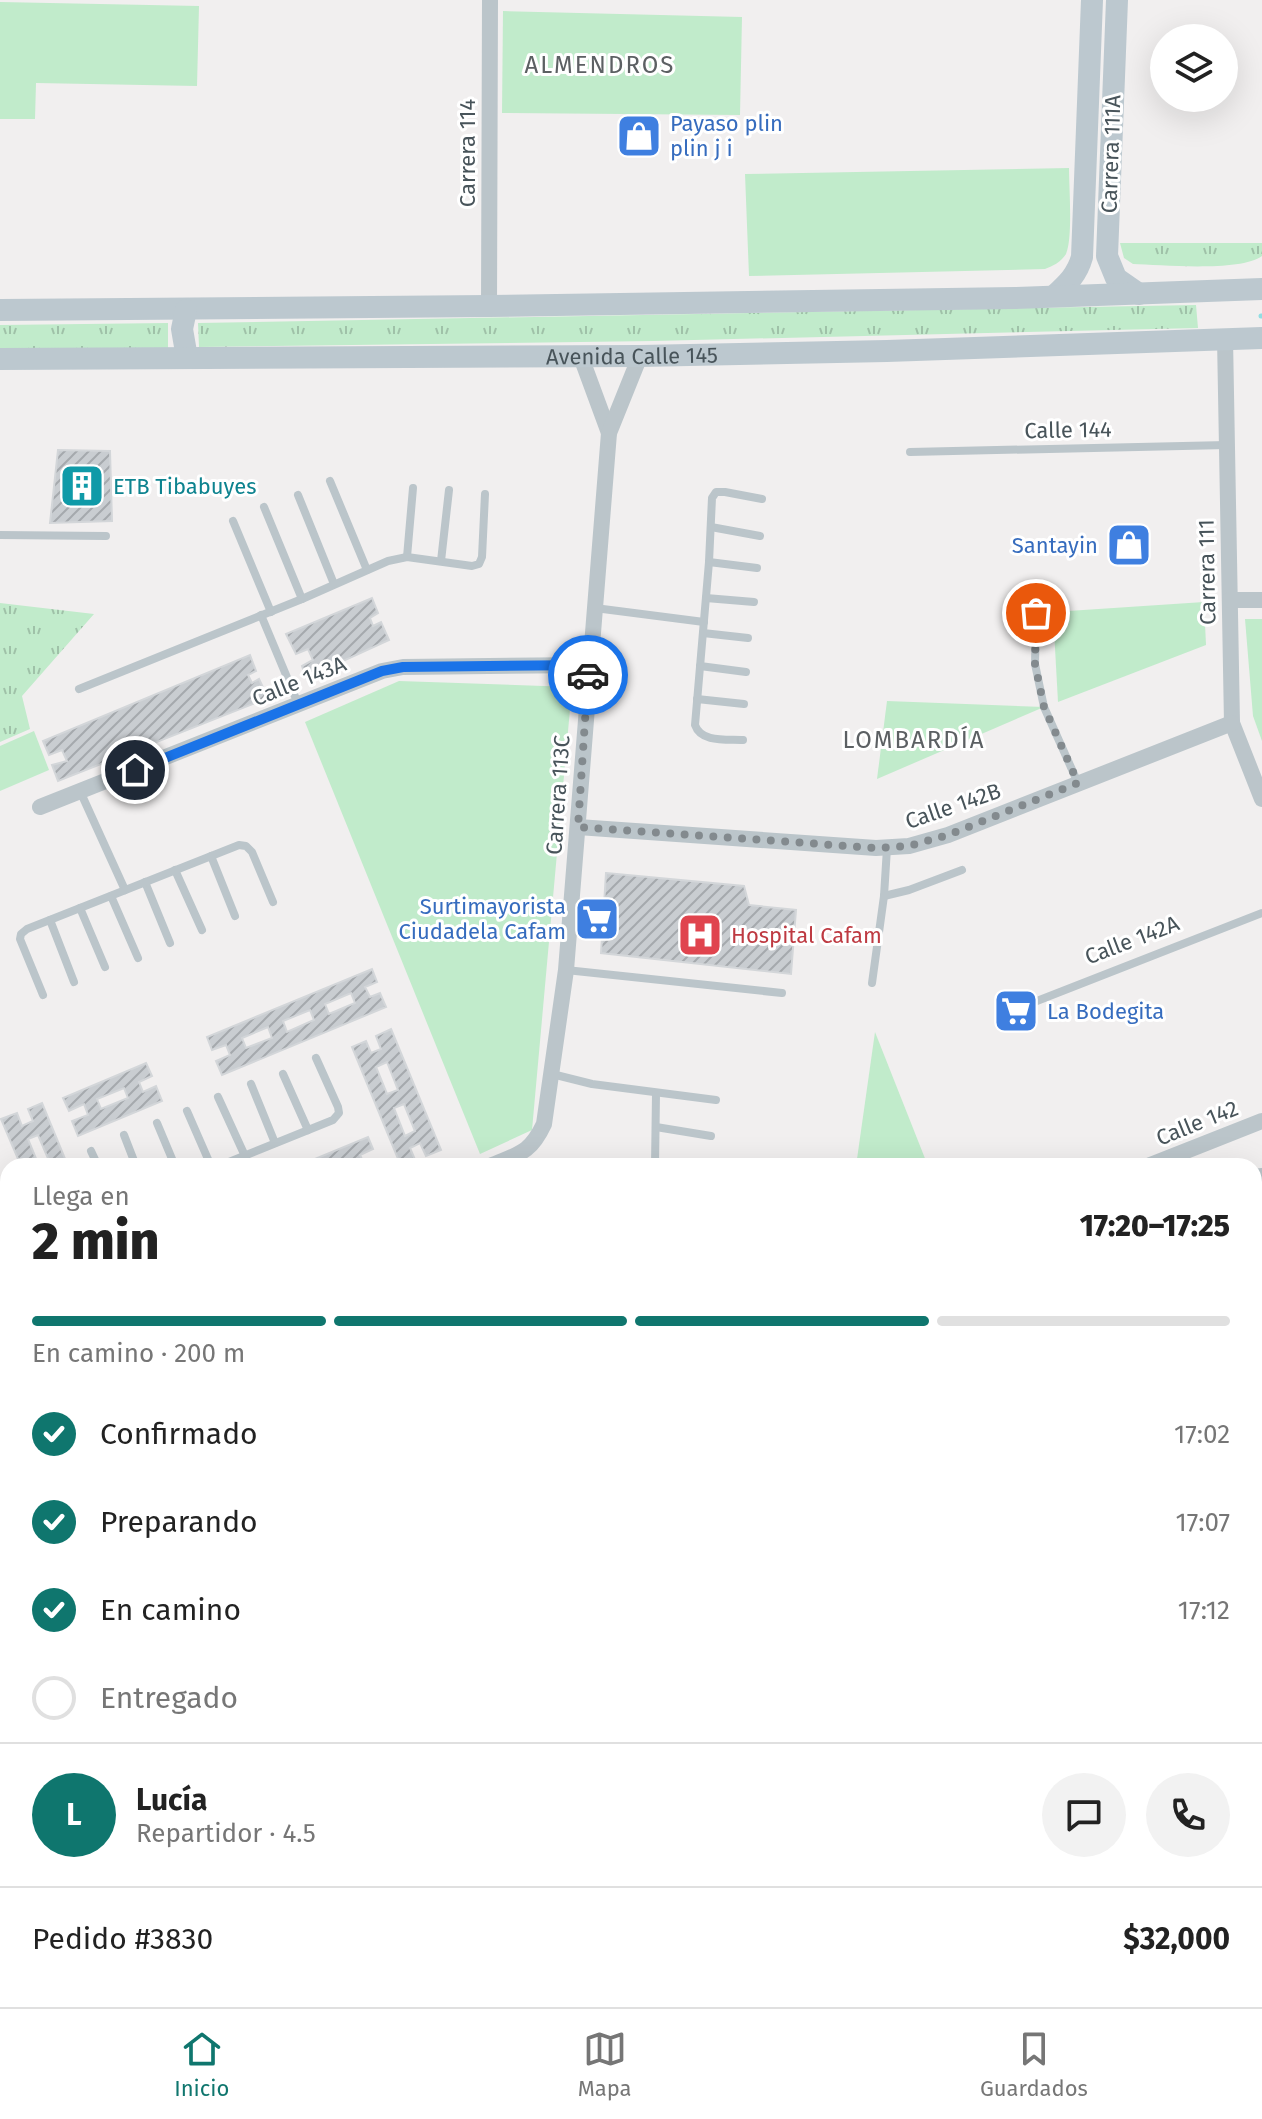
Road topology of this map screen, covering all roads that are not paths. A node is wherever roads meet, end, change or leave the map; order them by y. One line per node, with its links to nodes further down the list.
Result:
1 (490, 0): 7 (street, Carrera 114)
2 (1092, 0): 6 (main road, Carrera 111A)
3 (1117, 0): 5 (main road, Carrera 111A)
4 (1262, 289): 5 (main road)
5 (1139, 294): 6 (main road)
6 (1054, 296): 7 (main road)
7 (489, 306): 9 (main road)
8 (0, 310): 9 (main road)
9 (186, 310): 14 (main road)
10 (1225, 338): 11 (main road, Avenida Calle 145); 12 (main road, Avenida Calle 145); 17 (street, Carrera 111)
11 (1262, 338)
12 (640, 356): 13 (main road, Avenida Calle 145); 16 (street, Carrera 113C)
13 (581, 357): 14 (main road, Avenida Calle 145); 16 (street, Carrera 113C)
14 (187, 358): 15 (main road, Avenida Calle 145)
15 (0, 359)
16 (609, 433): 42 (street, Carrera 113C)
17 (1227, 445): 18 (lane, Calle 144); 39 (street, Carrera 111)
18 (910, 452)
19 (330, 481): 35 (lane)
20 (413, 488): 31 (lane)
21 (449, 490): 32 (lane)
22 (485, 494): 32 (lane)
23 (298, 495): 36 (lane)
24 (762, 499): 27 (lane)
25 (264, 507): 38 (lane)
26 (233, 521): 43 (lane)
27 (711, 527): 30 (lane); 33 (lane)
28 (0, 535): 29 (lane)
29 (106, 536)
30 (760, 536)
31 (407, 557): 32 (lane); 35 (lane)
32 (441, 561)
33 (709, 562): 34 (lane); 37 (lane)
34 (757, 568)
35 (367, 570): 36 (lane)
36 (334, 584): 38 (lane)
37 (706, 598): 41 (lane); 46 (lane)
38 (302, 599): 43 (lane)
39 (1230, 600): 40 (street); 56 (street, Carrera 111)
40 (1262, 600)
41 (754, 602)
42 (594, 608): 46 (lane); 49 (street, Carrera 113C)
43 (271, 612): 45 (lane)
44 (1036, 613): 58 (lane)
45 (261, 615): 52 (lane); 55 (lane)
46 (704, 622): 47 (lane)
47 (703, 633): 48 (lane); 50 (lane)
48 (748, 638)
49 (589, 665): 55 (street, Calle 143A); 62 (street, Carrera 113C)
50 (700, 666): 51 (lane); 53 (lane)
51 (746, 672)
52 (79, 689)
53 (697, 699): 54 (lane); 57 (lane)
54 (744, 704)
55 (299, 706): 59 (street, Calle 143A)
56 (1232, 723): 58 (street, Calle 142B); 60 (street, Carrera 111)
57 (743, 740)
58 (1078, 783): 63 (street, Calle 142B)
59 (80, 791): 61 (street, Calle 143A); 68 (lane)
60 (1262, 799)
61 (40, 807)
62 (578, 827): 63 (street, Calle 142B); 80 (street, Carrera 113C)
63 (887, 848): 70 (lane)
64 (211, 856): 65 (lane); 71 (lane); 74 (lane)
65 (175, 870): 67 (lane); 76 (lane)
66 (962, 870): 70 (lane)
67 (145, 882): 68 (lane); 77 (lane)
68 (125, 890): 69 (lane)
69 (111, 896): 72 (lane); 78 (lane)
70 (884, 896): 82 (lane)
71 (273, 902)
72 (80, 908): 75 (lane); 79 (lane)
73 (1262, 913): 85 (lane, Calle 142A)
74 (235, 916)
75 (50, 920): 81 (lane); 84 (lane)
76 (202, 930)
77 (170, 943)
78 (138, 958)
79 (105, 967)
80 (566, 970): 83 (lane); 88 (street, Carrera 113C)
81 (74, 982)
82 (872, 983)
83 (782, 993)
84 (43, 995)
85 (1019, 1008)
86 (316, 1058): 97 (lane)
87 (283, 1074): 97 (lane)
88 (552, 1074): 90 (lane); 108 (street, Carrera 113C)
89 (251, 1084): 100 (lane)
90 (656, 1094): 92 (lane); 96 (lane)
91 (218, 1097): 106 (lane)
92 (716, 1100)
93 (187, 1111): 105 (lane)
94 (1262, 1121): 110 (street, Calle 142)
95 (157, 1123): 104 (lane)
96 (656, 1127): 99 (lane); 109 (lane)
97 (308, 1130): 100 (lane)
98 (124, 1135): 103 (lane)
99 (711, 1136)
100 (275, 1143): 107 (lane)
101 (91, 1151): 102 (lane)
102 (94, 1158)
103 (133, 1158)
104 (172, 1158)
105 (208, 1158)
106 (238, 1158)
107 (243, 1158)
108 (510, 1158)
109 (655, 1158)
110 (1168, 1158)

